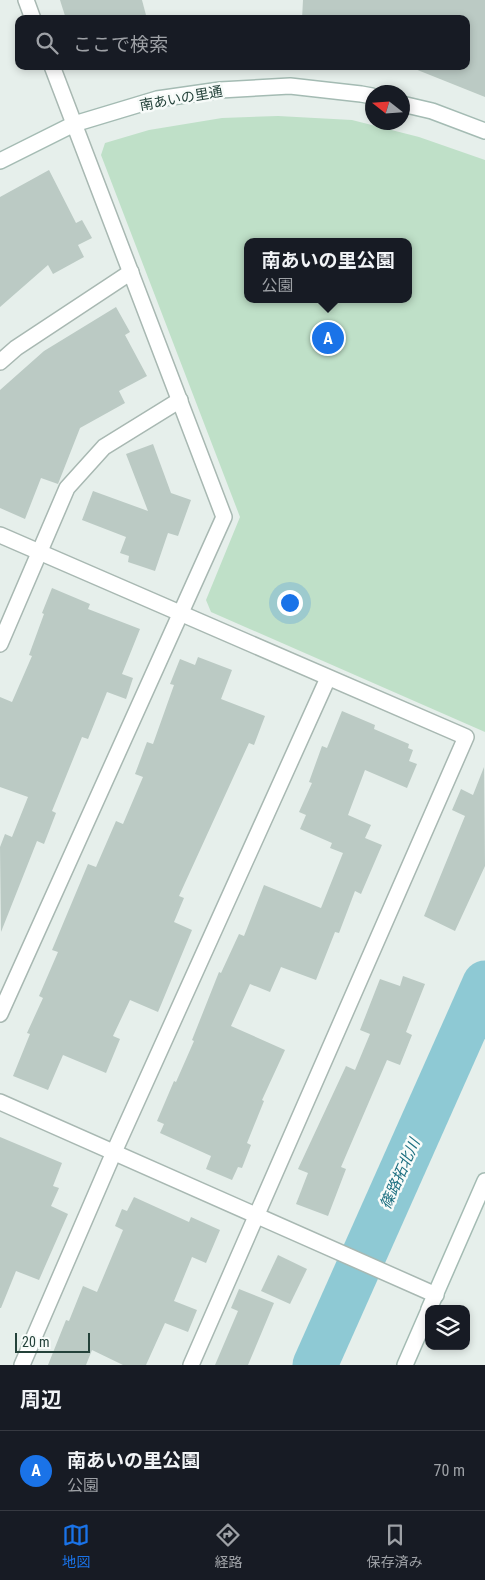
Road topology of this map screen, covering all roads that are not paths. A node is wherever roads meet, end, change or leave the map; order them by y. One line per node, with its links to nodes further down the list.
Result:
1 (26, 0): 2 (street)
2 (32, 15)
3 (54, 70): 6 (street)
4 (365, 95): 6 (street, 南あいの里通)
5 (410, 106): 7 (street)
6 (74, 124): 8 (street, 南あいの里通); 9 (street)
7 (485, 131)
8 (0, 161)
9 (131, 272): 10 (street); 11 (street)
10 (0, 362)
11 (180, 400): 13 (street); 14 (street)
12 (0, 535): 13 (street)
13 (39, 553): 14 (street); 15 (street)
14 (180, 615): 16 (street); 17 (street)
15 (0, 644)
16 (328, 678): 19 (street); 21 (street)
17 (0, 1014)
18 (0, 1102): 19 (street)
19 (114, 1152): 21 (street); 25 (street)
20 (485, 1182): 22 (street)
21 (258, 1216): 22 (street); 26 (street)
22 (436, 1294): 23 (street)
23 (431, 1305)
24 (425, 1319): 27 (street)
25 (22, 1365)
26 (191, 1365)
27 (405, 1365)

